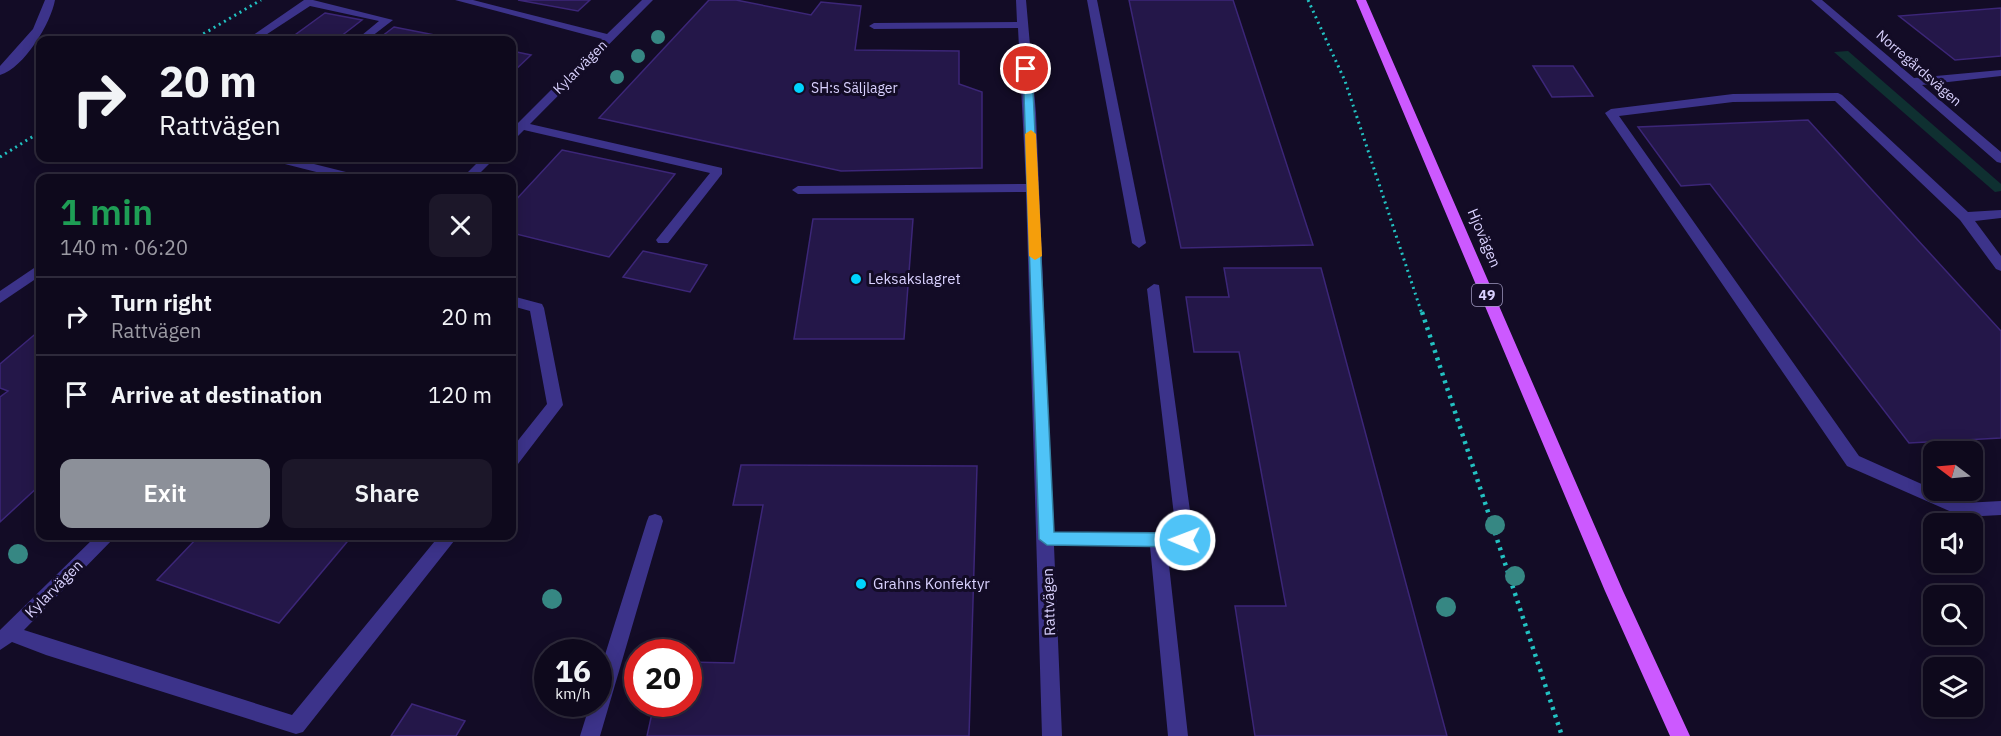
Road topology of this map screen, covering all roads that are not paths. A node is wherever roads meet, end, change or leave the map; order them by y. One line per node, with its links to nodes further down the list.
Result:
1 (50, 0): 13 (street)
2 (460, 0): 12 (street)
3 (648, 0): 12 (street, Kylarvägen)
4 (1021, 0): 8 (street, Rattvägen)
5 (1092, 0): 27 (street)
6 (1361, 0): 40 (main road, Hjovägen / 49)
7 (1816, 0): 15 (street, Norregårdsvägen)
8 (1023, 25): 9 (street); 22 (street, Rattvägen)
9 (874, 26)
10 (257, 36): 11 (street)
11 (366, 36)
12 (610, 38): 16 (street, Kylarvägen)
13 (0, 72)
14 (2001, 73): 15 (street)
15 (1914, 82): 17 (street, Norregårdsvägen)
16 (516, 130): 26 (street)
17 (2001, 159)
18 (292, 162): 20 (street)
19 (485, 162): 21 (street)
20 (339, 174)
21 (472, 174)
22 (1033, 188): 23 (street); 36 (street, Rattvägen)
23 (798, 190)
24 (2001, 214): 25 (street)
25 (1965, 217): 28 (street); 34 (street)
26 (663, 240)
27 (1139, 243)
28 (2001, 266)
29 (36, 272): 31 (street)
30 (1155, 289): 37 (street)
31 (0, 298)
32 (516, 303): 33 (street)
33 (516, 454)
34 (2001, 508)
35 (655, 521): 42 (street)
36 (1047, 539): 37 (street); 43 (street, Rattvägen)
37 (1158, 539): 44 (street)
38 (104, 540): 41 (street, Kylarvägen)
39 (446, 540): 41 (street)
40 (1614, 591): 45 (main road, Hjovägen / 49); 46 (main road, Hjovägen / 49)
41 (5, 637)
42 (590, 736)
43 (1052, 736)
44 (1178, 736)
45 (1671, 736)
46 (1680, 736)

